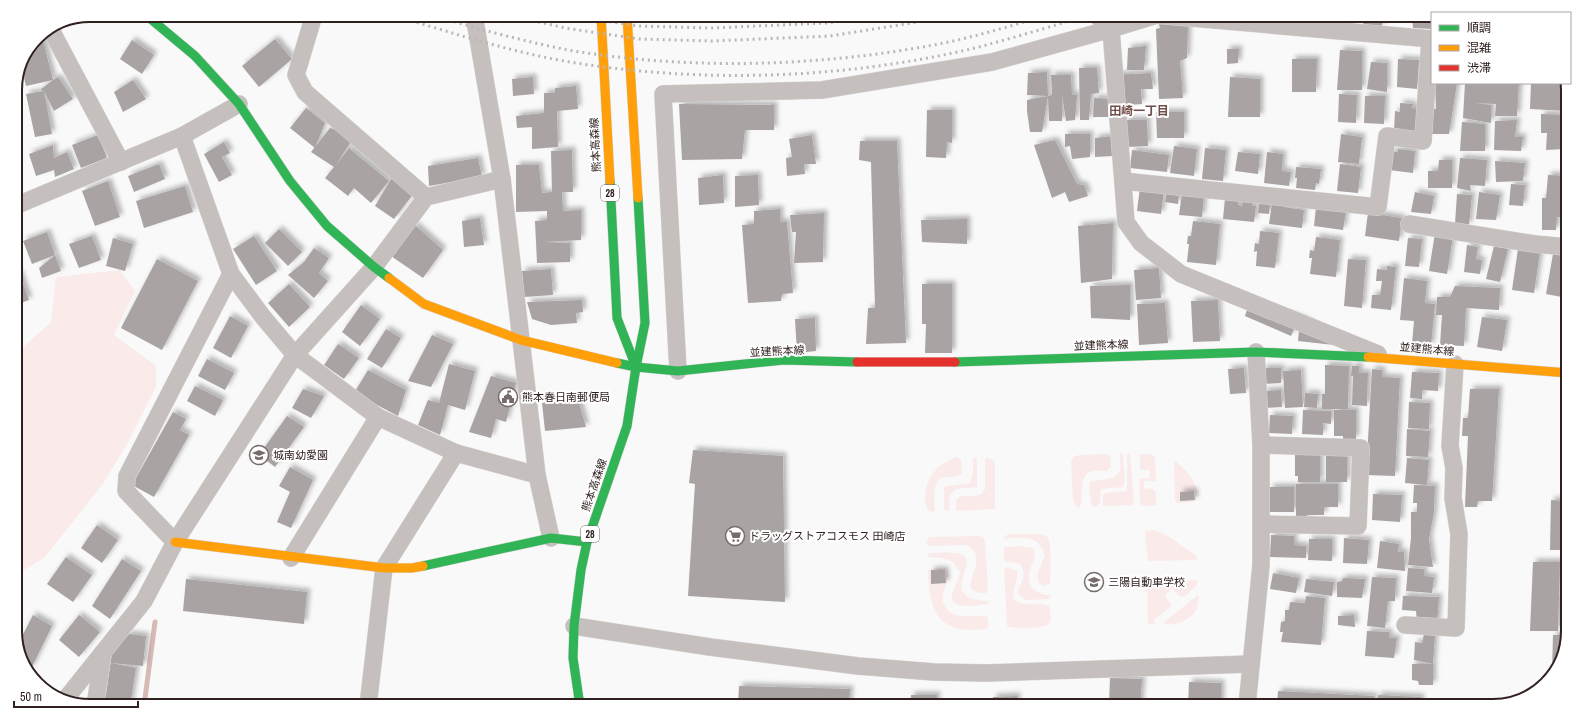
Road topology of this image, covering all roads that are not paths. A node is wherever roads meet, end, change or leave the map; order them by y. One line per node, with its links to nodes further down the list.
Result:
1 (154, 22): 11 (main road, 並建熊本線)
2 (312, 22): 16 (street)
3 (475, 22): 14 (street)
4 (601, 22): 27 (main road, 熊本高森線 / 28)
5 (627, 22): 27 (main road, 熊本高森線 / 28)
6 (1117, 22): 8 (street)
7 (1237, 22): 10 (street)
8 (1106, 24): 15 (street); 28 (street)
9 (53, 33): 13 (street)
10 (1431, 39): 15 (street)
11 (239, 104): 12 (street); 20 (main road, 並建熊本線)
12 (182, 136): 13 (street); 21 (street)
13 (121, 162): 17 (street)
14 (502, 179): 16 (street); 22 (street)
15 (1123, 181): 25 (street)
16 (426, 197): 20 (street)
17 (22, 203)
18 (1409, 224): 19 (street)
19 (1561, 246)
20 (374, 267): 22 (main road, 並建熊本線); 24 (street)
21 (231, 274): 24 (street); 36 (street)
22 (521, 340): 27 (main road, 並建熊本線); 33 (street)
23 (1256, 352): 25 (main road, 並建熊本線); 28 (main road, 並建熊本線); 31 (street)
24 (295, 354): 30 (street); 36 (street)
25 (1388, 358): 26 (main road, 並建熊本線)
26 (1455, 364): 29 (main road, 並建熊本線); 40 (street)
27 (636, 367): 28 (main road, 並建熊本線); 37 (main road, 熊本高森線 / 28)
28 (678, 371)
29 (1561, 372)
30 (378, 417): 32 (street); 38 (street)
31 (1261, 445): 34 (street); 34 (street)
32 (456, 453): 33 (street); 39 (street)
33 (537, 475): 35 (street)
34 (1262, 524): 43 (street)
35 (551, 538): 37 (main road); 39 (main road)
36 (175, 542): 38 (main road); 42 (street)
37 (587, 542): 41 (main road, 熊本高森線 / 28)
38 (291, 558): 39 (main road)
39 (384, 568): 46 (street)
40 (1405, 625)
41 (574, 626): 43 (street); 47 (main road, 熊本高森線 / 28)
42 (103, 652): 44 (street); 45 (street)
43 (1250, 664): 48 (street)
44 (68, 695)
45 (96, 699)
46 (369, 699)
47 (579, 699)
48 (1248, 699)

